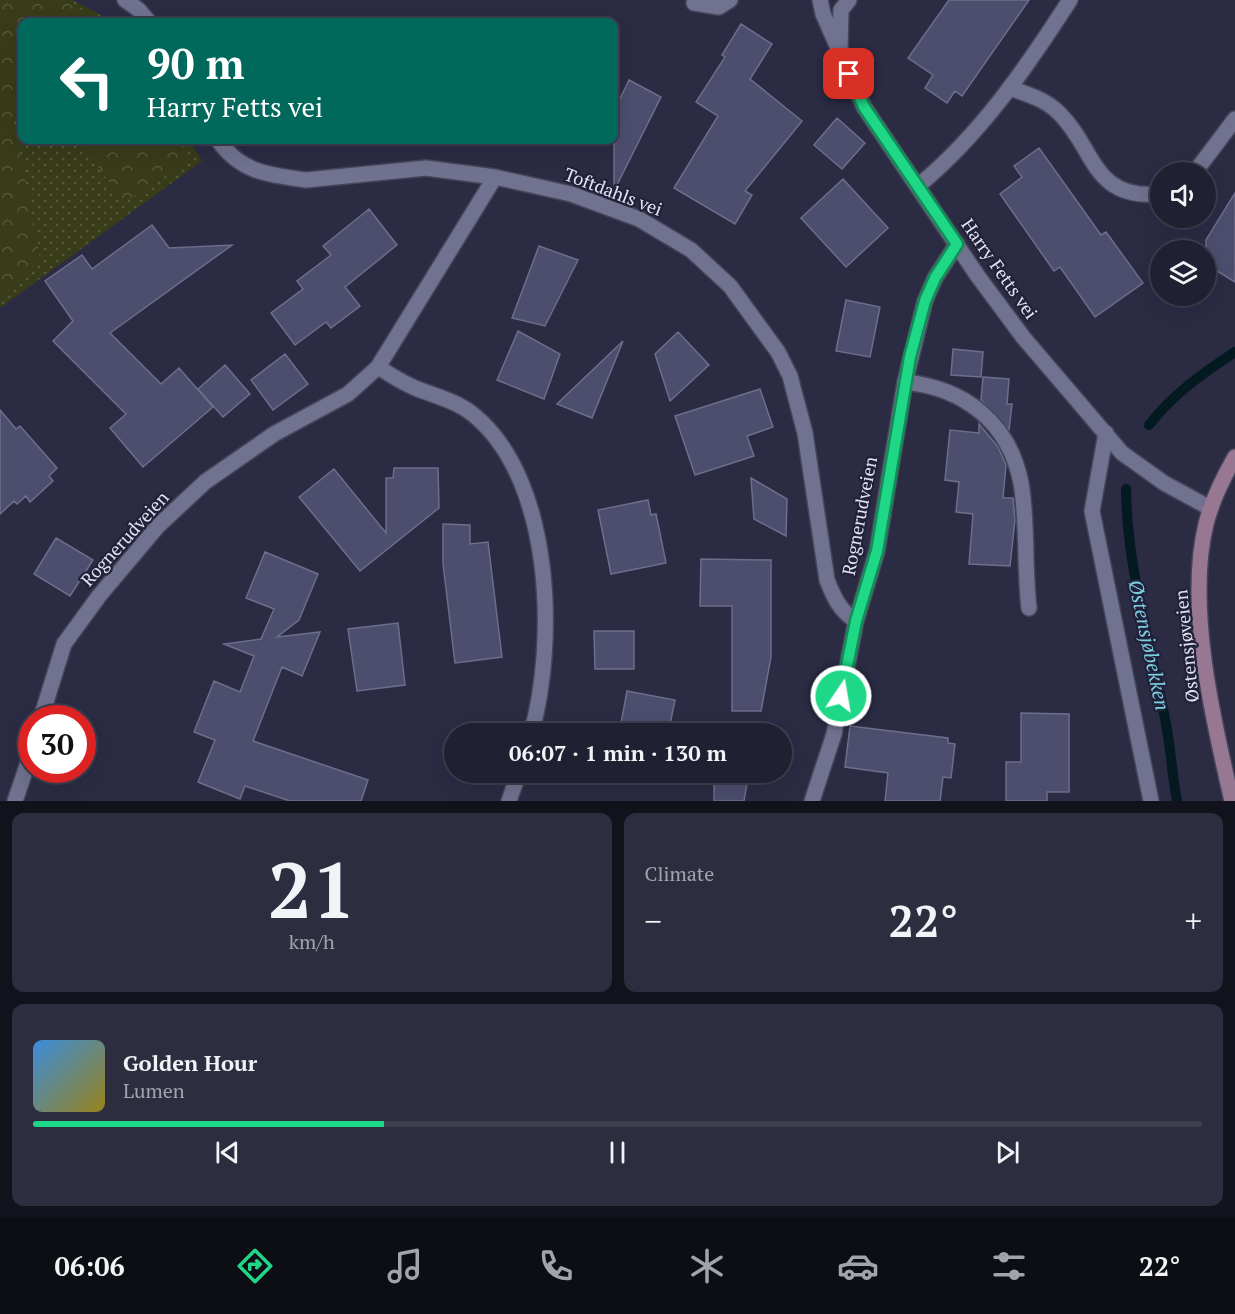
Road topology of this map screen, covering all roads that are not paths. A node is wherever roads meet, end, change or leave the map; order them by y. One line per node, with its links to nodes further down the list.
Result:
1 (125, 0): 7 (street)
2 (730, 0): 6 (street)
3 (820, 0): 8 (street, Harry Fetts vei)
4 (849, 0): 8 (street)
5 (1070, 0): 9 (street)
6 (694, 3)
7 (145, 18)
8 (841, 58): 14 (street, Harry Fetts vei)
9 (1010, 88): 14 (street); 15 (street)
10 (1235, 119): 12 (street)
11 (221, 144): 13 (street, Toftdahls vei)
12 (1203, 162)
13 (495, 177): 17 (street, Rognerudveien); 23 (street, Toftdahls vei)
14 (918, 186): 16 (street, Harry Fetts vei)
15 (1150, 195)
16 (957, 244): 18 (street, Rognerudveien); 19 (street, Harry Fetts vei)
17 (378, 367): 24 (street, Rognerudveien); 25 (street)
18 (904, 382): 22 (street); 23 (street, Rognerudveien)
19 (1106, 433): 21 (street, Harry Fetts vei); 31 (street)
20 (1235, 457): 21 (main road, Østensjøveien)
21 (1210, 508): 32 (main road, Østensjøveien)
22 (1029, 608)
23 (856, 621): 30 (street, Rognerudveien)
24 (45, 705)
25 (533, 723)
26 (21, 783): 28 (street)
27 (515, 783): 29 (street)
28 (15, 801)
29 (509, 801)
30 (812, 801)
31 (1151, 801)
32 (1232, 801)

